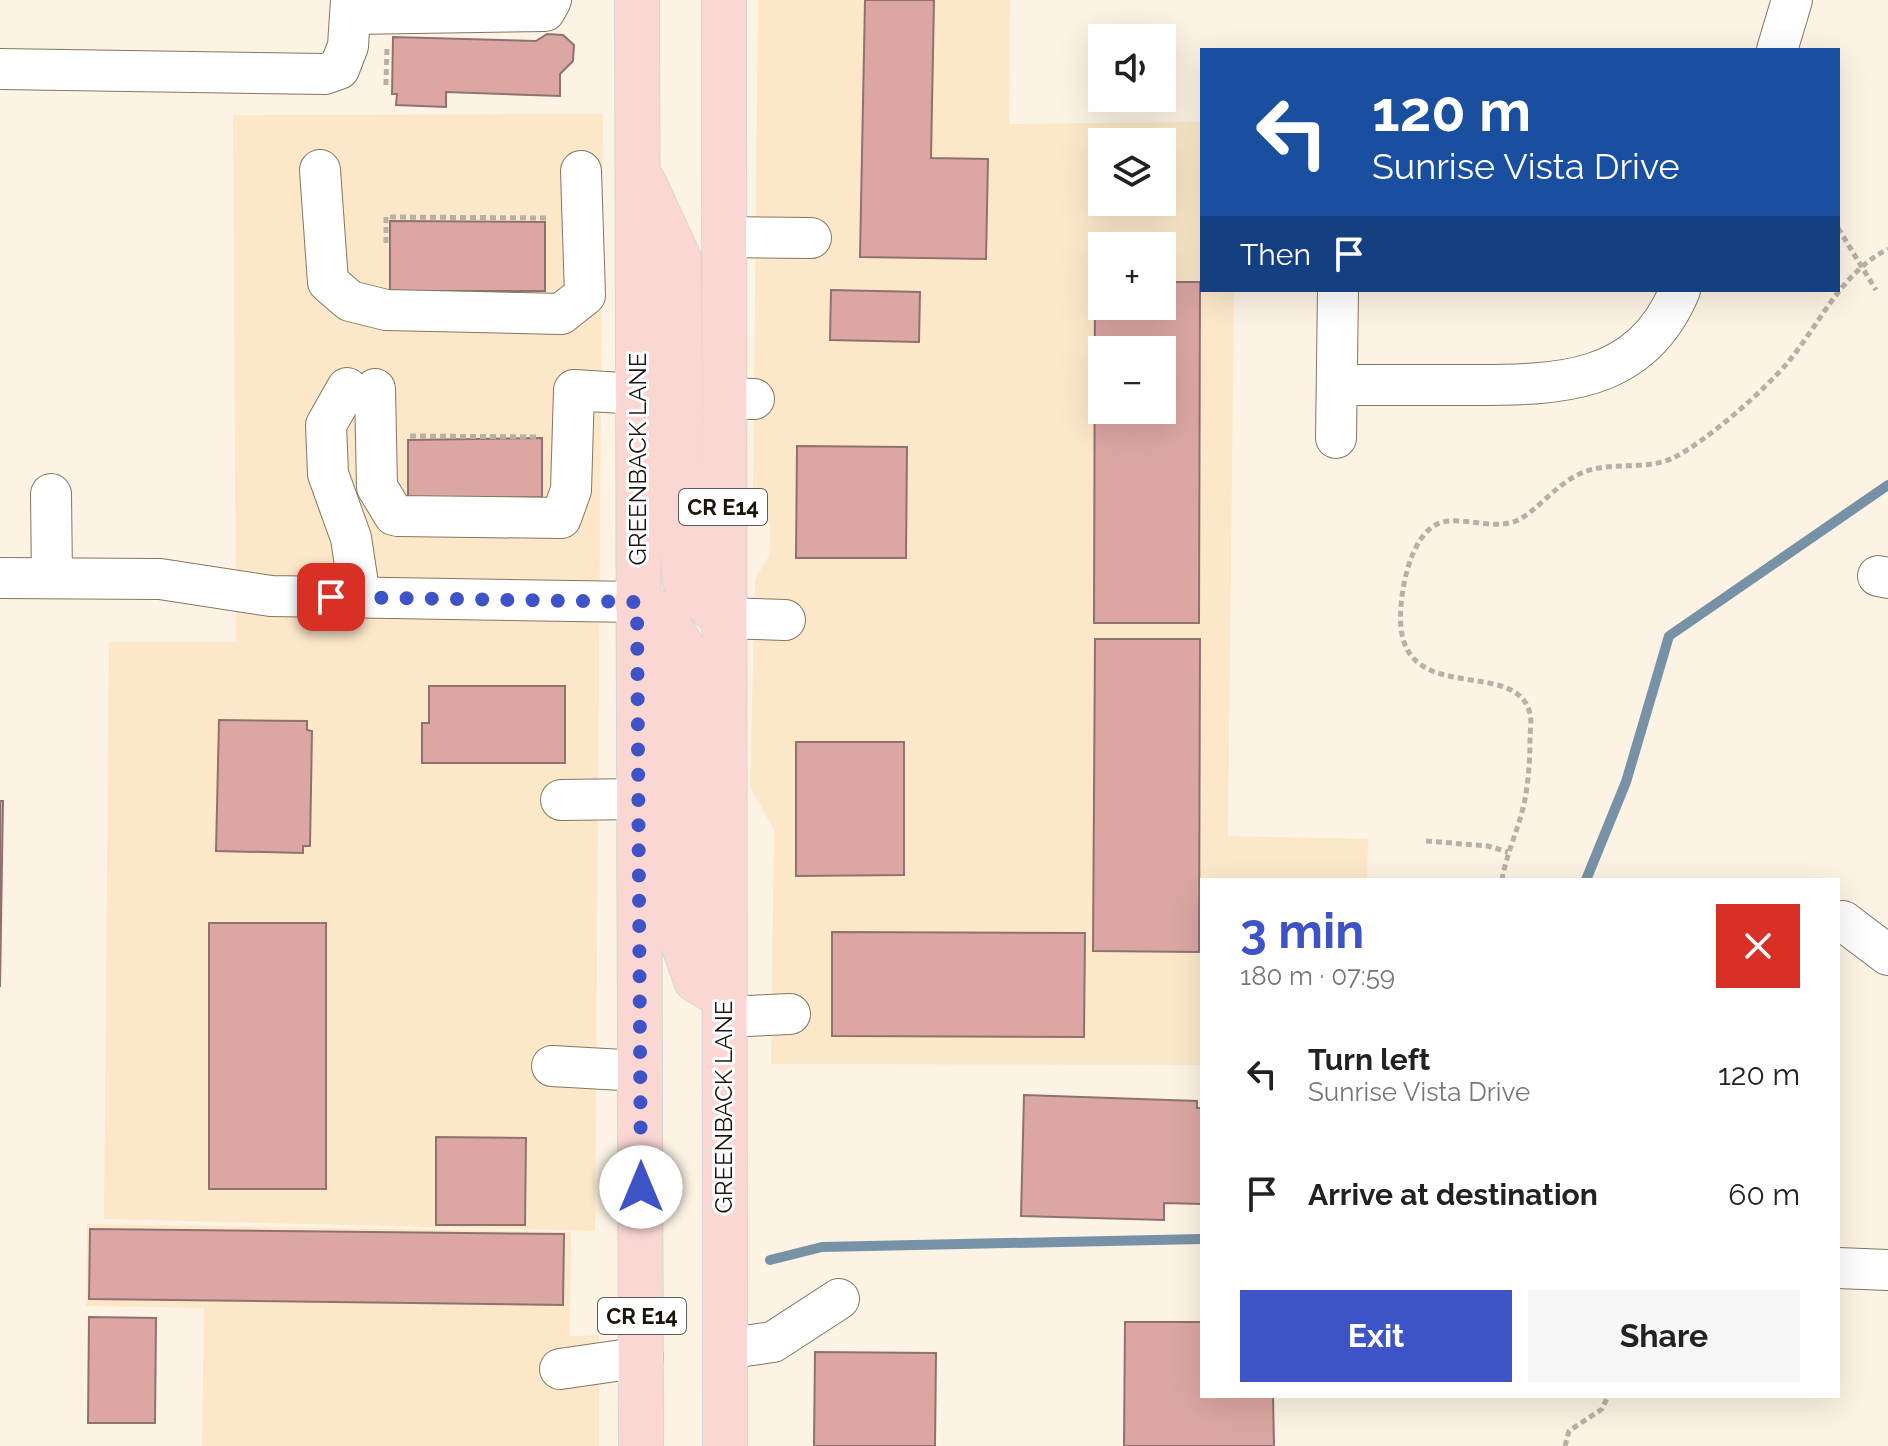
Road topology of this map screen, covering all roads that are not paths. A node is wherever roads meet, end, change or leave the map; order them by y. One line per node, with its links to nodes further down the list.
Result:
1 (551, 0): 5 (street)
2 (637, 0): 9 (main road, GREENBACK LANE / CR E14)
3 (724, 0): 10 (main road, GREENBACK LANE / CR E14)
4 (1792, 0): 6 (street)
5 (351, 7): 7 (street)
6 (1778, 48)
7 (0, 69)
8 (320, 170): 9 (street)
9 (638, 170): 15 (main road, GREENBACK LANE / CR E14); 22 (main road)
10 (723, 237): 11 (street); 22 (main road, GREENBACK LANE / CR E14)
11 (811, 238)
12 (1338, 292): 14 (street)
13 (1679, 292): 14 (street)
14 (1337, 385): 16 (street)
15 (638, 394): 20 (street); 21 (main road, GREENBACK LANE / CR E14)
16 (1336, 438)
17 (51, 494): 19 (street)
18 (0, 578): 19 (street)
19 (52, 578): 20 (street)
20 (360, 597): 21 (street)
21 (637, 602): 24 (main road, GREENBACK LANE / CR E14); 28 (main road)
22 (723, 618): 23 (street); 28 (main road, GREENBACK LANE / CR E14)
23 (785, 620)
24 (639, 799): 25 (street); 31 (main road, GREENBACK LANE / CR E14)
25 (561, 800)
26 (1843, 921): 27 (street)
27 (1888, 955)
28 (723, 1007): 29 (street); 35 (main road, GREENBACK LANE / CR E14)
29 (790, 1014)
30 (552, 1066): 31 (street)
31 (640, 1071): 36 (main road, GREENBACK LANE / CR E14)
32 (1840, 1268): 33 (street)
33 (1888, 1270)
34 (839, 1299): 35 (street)
35 (725, 1349): 39 (main road, GREENBACK LANE / CR E14)
36 (643, 1357): 37 (street); 38 (main road, GREENBACK LANE / CR E14)
37 (560, 1369)
38 (641, 1446)
39 (725, 1446)

